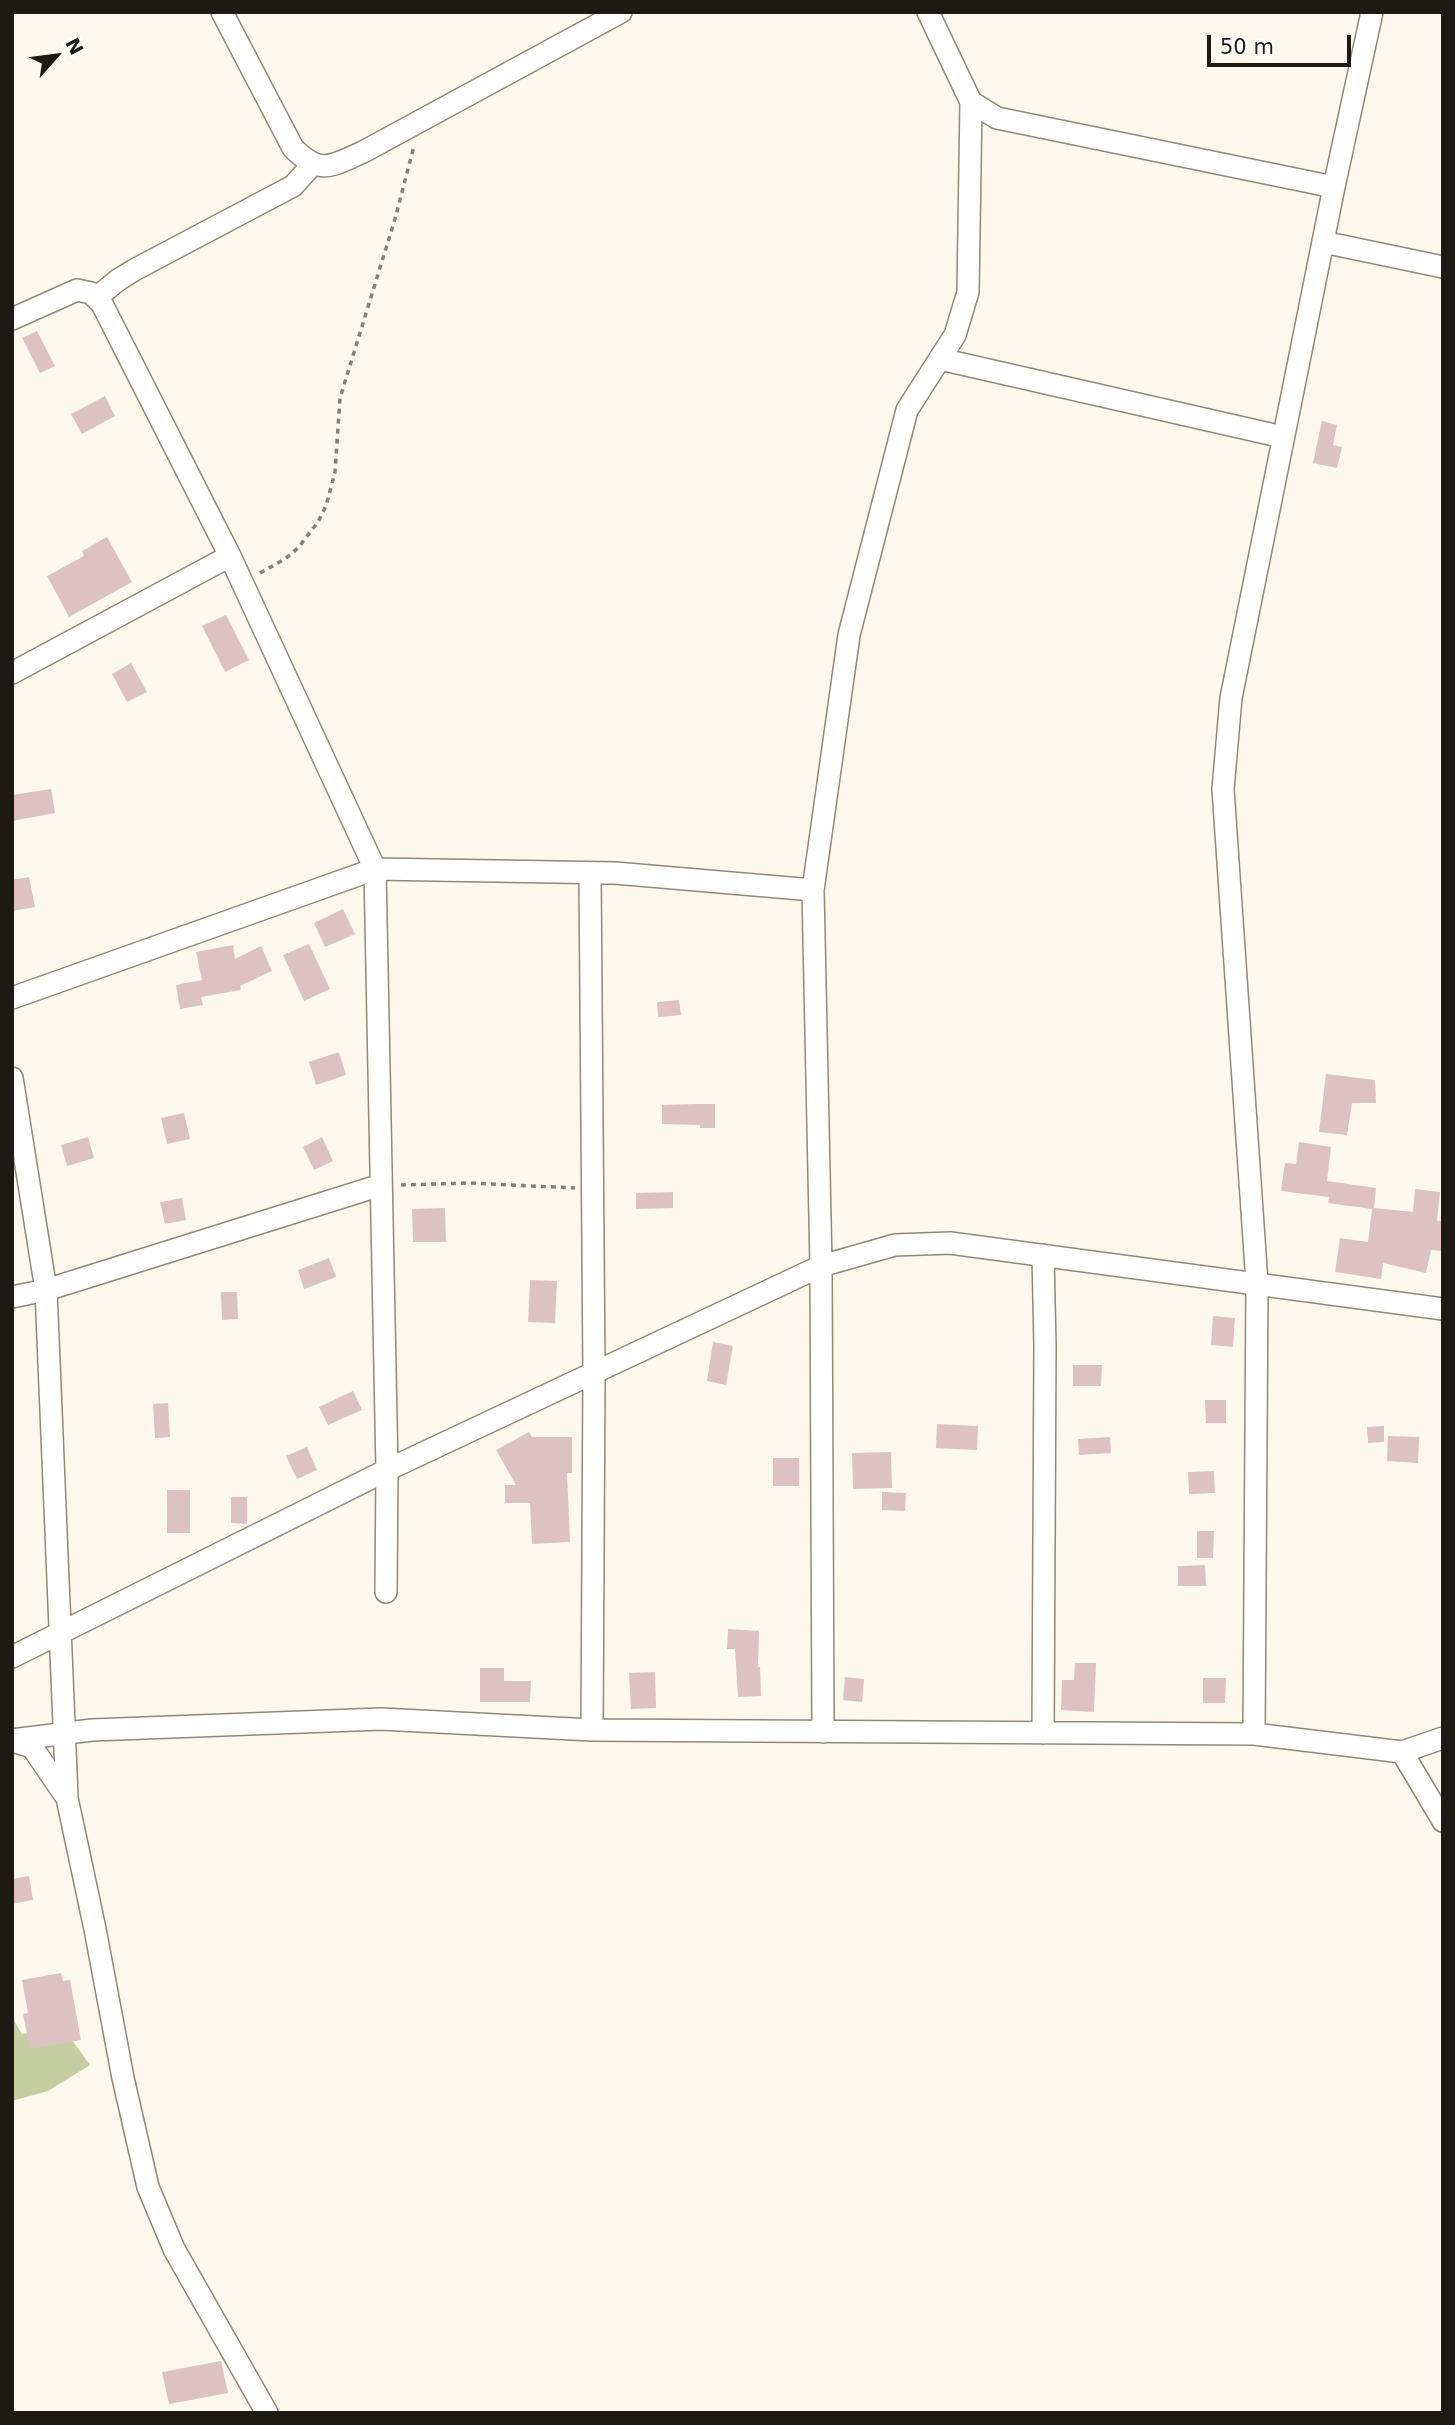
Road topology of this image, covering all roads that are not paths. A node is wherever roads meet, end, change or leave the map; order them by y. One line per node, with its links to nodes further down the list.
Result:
1 (222, 12): 6 (street)
2 (621, 12): 6 (street)
3 (928, 12): 5 (street)
4 (1372, 12): 7 (street)
5 (971, 102): 7 (street); 12 (street)
6 (313, 164): 10 (street)
7 (1334, 187): 8 (street)
8 (1323, 242): 9 (street); 13 (street)
9 (1443, 267)
10 (96, 298): 11 (street); 14 (street)
11 (12, 319)
12 (940, 359): 13 (street); 18 (street)
13 (1283, 437): 24 (street)
14 (229, 556): 15 (street); 16 (street)
15 (12, 673)
16 (375, 869): 17 (street); 19 (street); 21 (street)
17 (590, 873): 18 (street); 28 (street)
18 (813, 890): 23 (street)
19 (12, 998)
20 (12, 1078): 25 (street)
21 (381, 1185): 25 (street); 29 (street)
22 (1043, 1255): 23 (street); 24 (street); 36 (street)
23 (821, 1266): 28 (street); 34 (street)
24 (1257, 1283): 27 (street); 37 (street)
25 (46, 1290): 26 (street); 31 (street)
26 (12, 1297)
27 (1443, 1310)
28 (593, 1373): 29 (street); 33 (street)
29 (387, 1470): 30 (street); 31 (street)
30 (386, 1592)
31 (59, 1633): 32 (street); 35 (street)
32 (12, 1657)
33 (592, 1730): 34 (street); 35 (street)
34 (823, 1732): 36 (street)
35 (64, 1733): 39 (street); 41 (street)
36 (1043, 1733): 37 (street)
37 (1254, 1734): 40 (street)
38 (1443, 1738): 40 (street)
39 (12, 1740): 41 (street)
40 (1402, 1752): 42 (street)
41 (67, 1798): 43 (street)
42 (1443, 1821)
43 (267, 2413)

